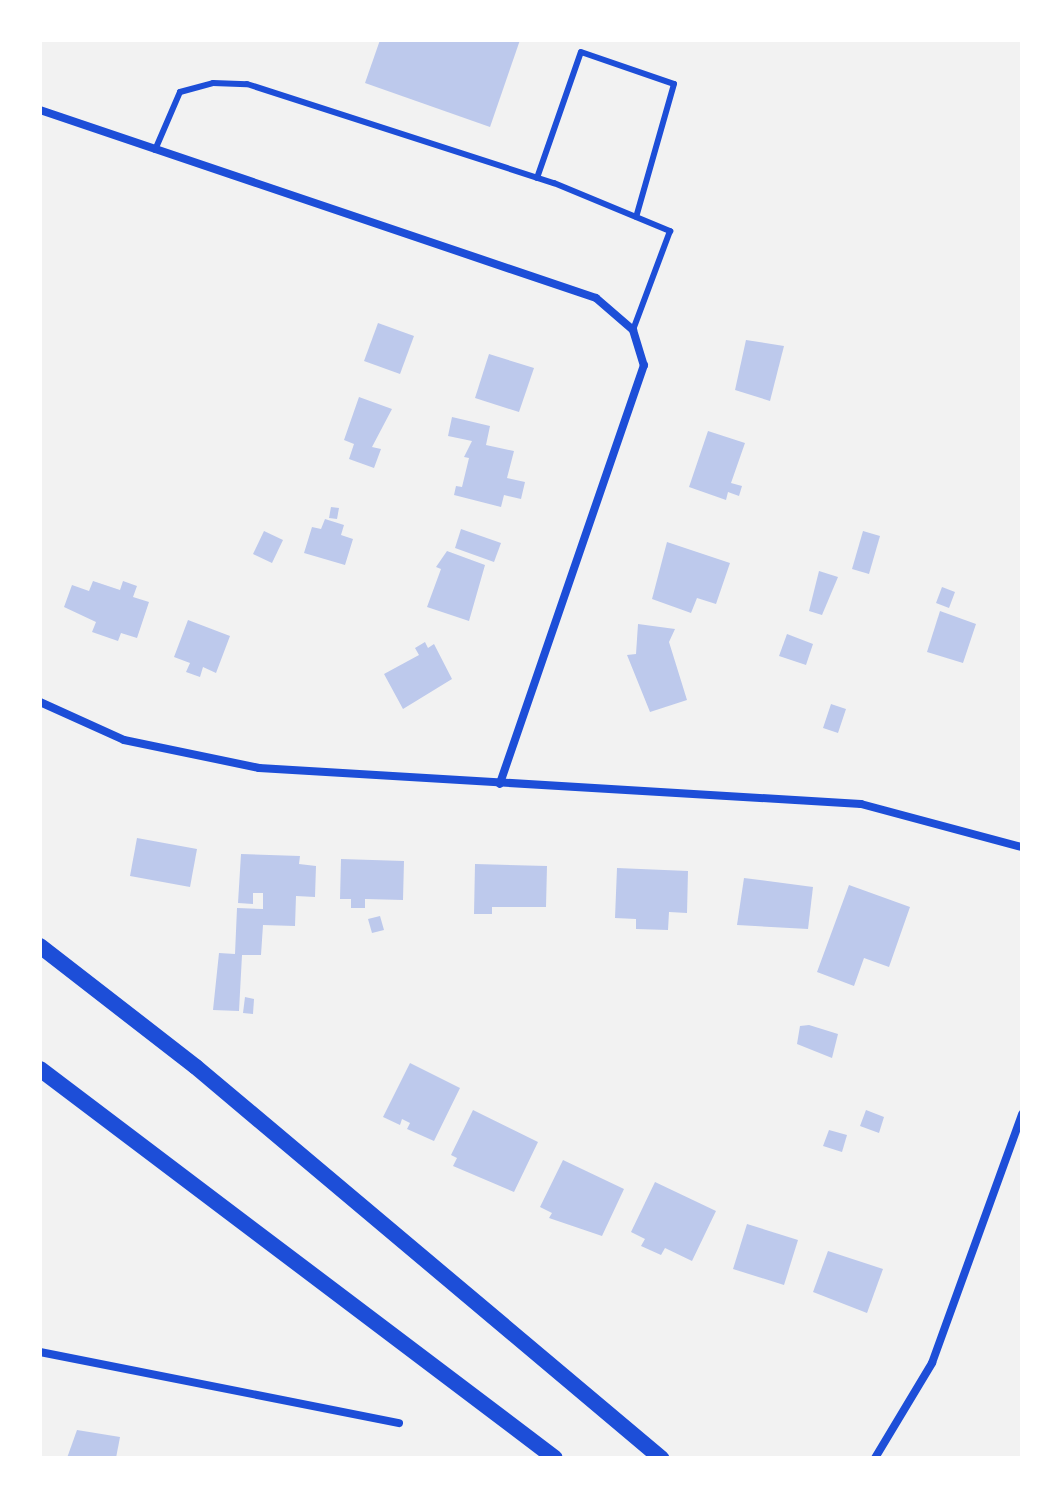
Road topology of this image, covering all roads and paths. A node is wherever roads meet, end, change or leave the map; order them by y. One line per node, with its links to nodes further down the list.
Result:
1 (40, 110): 2 (street)
2 (155, 150): 3 (lane); 5 (street)
3 (537, 178): 4 (lane); 4 (lane)
4 (636, 217): 5 (lane)
5 (633, 330): 7 (street)
6 (40, 702): 7 (street)
7 (500, 784): 8 (street)
8 (1022, 847)
9 (40, 946): 15 (main road)
10 (40, 1069): 14 (main road)
11 (1022, 1114): 16 (street)
12 (40, 1352): 13 (street)
13 (399, 1423)
14 (555, 1458)
15 (661, 1458)
16 (875, 1458)

